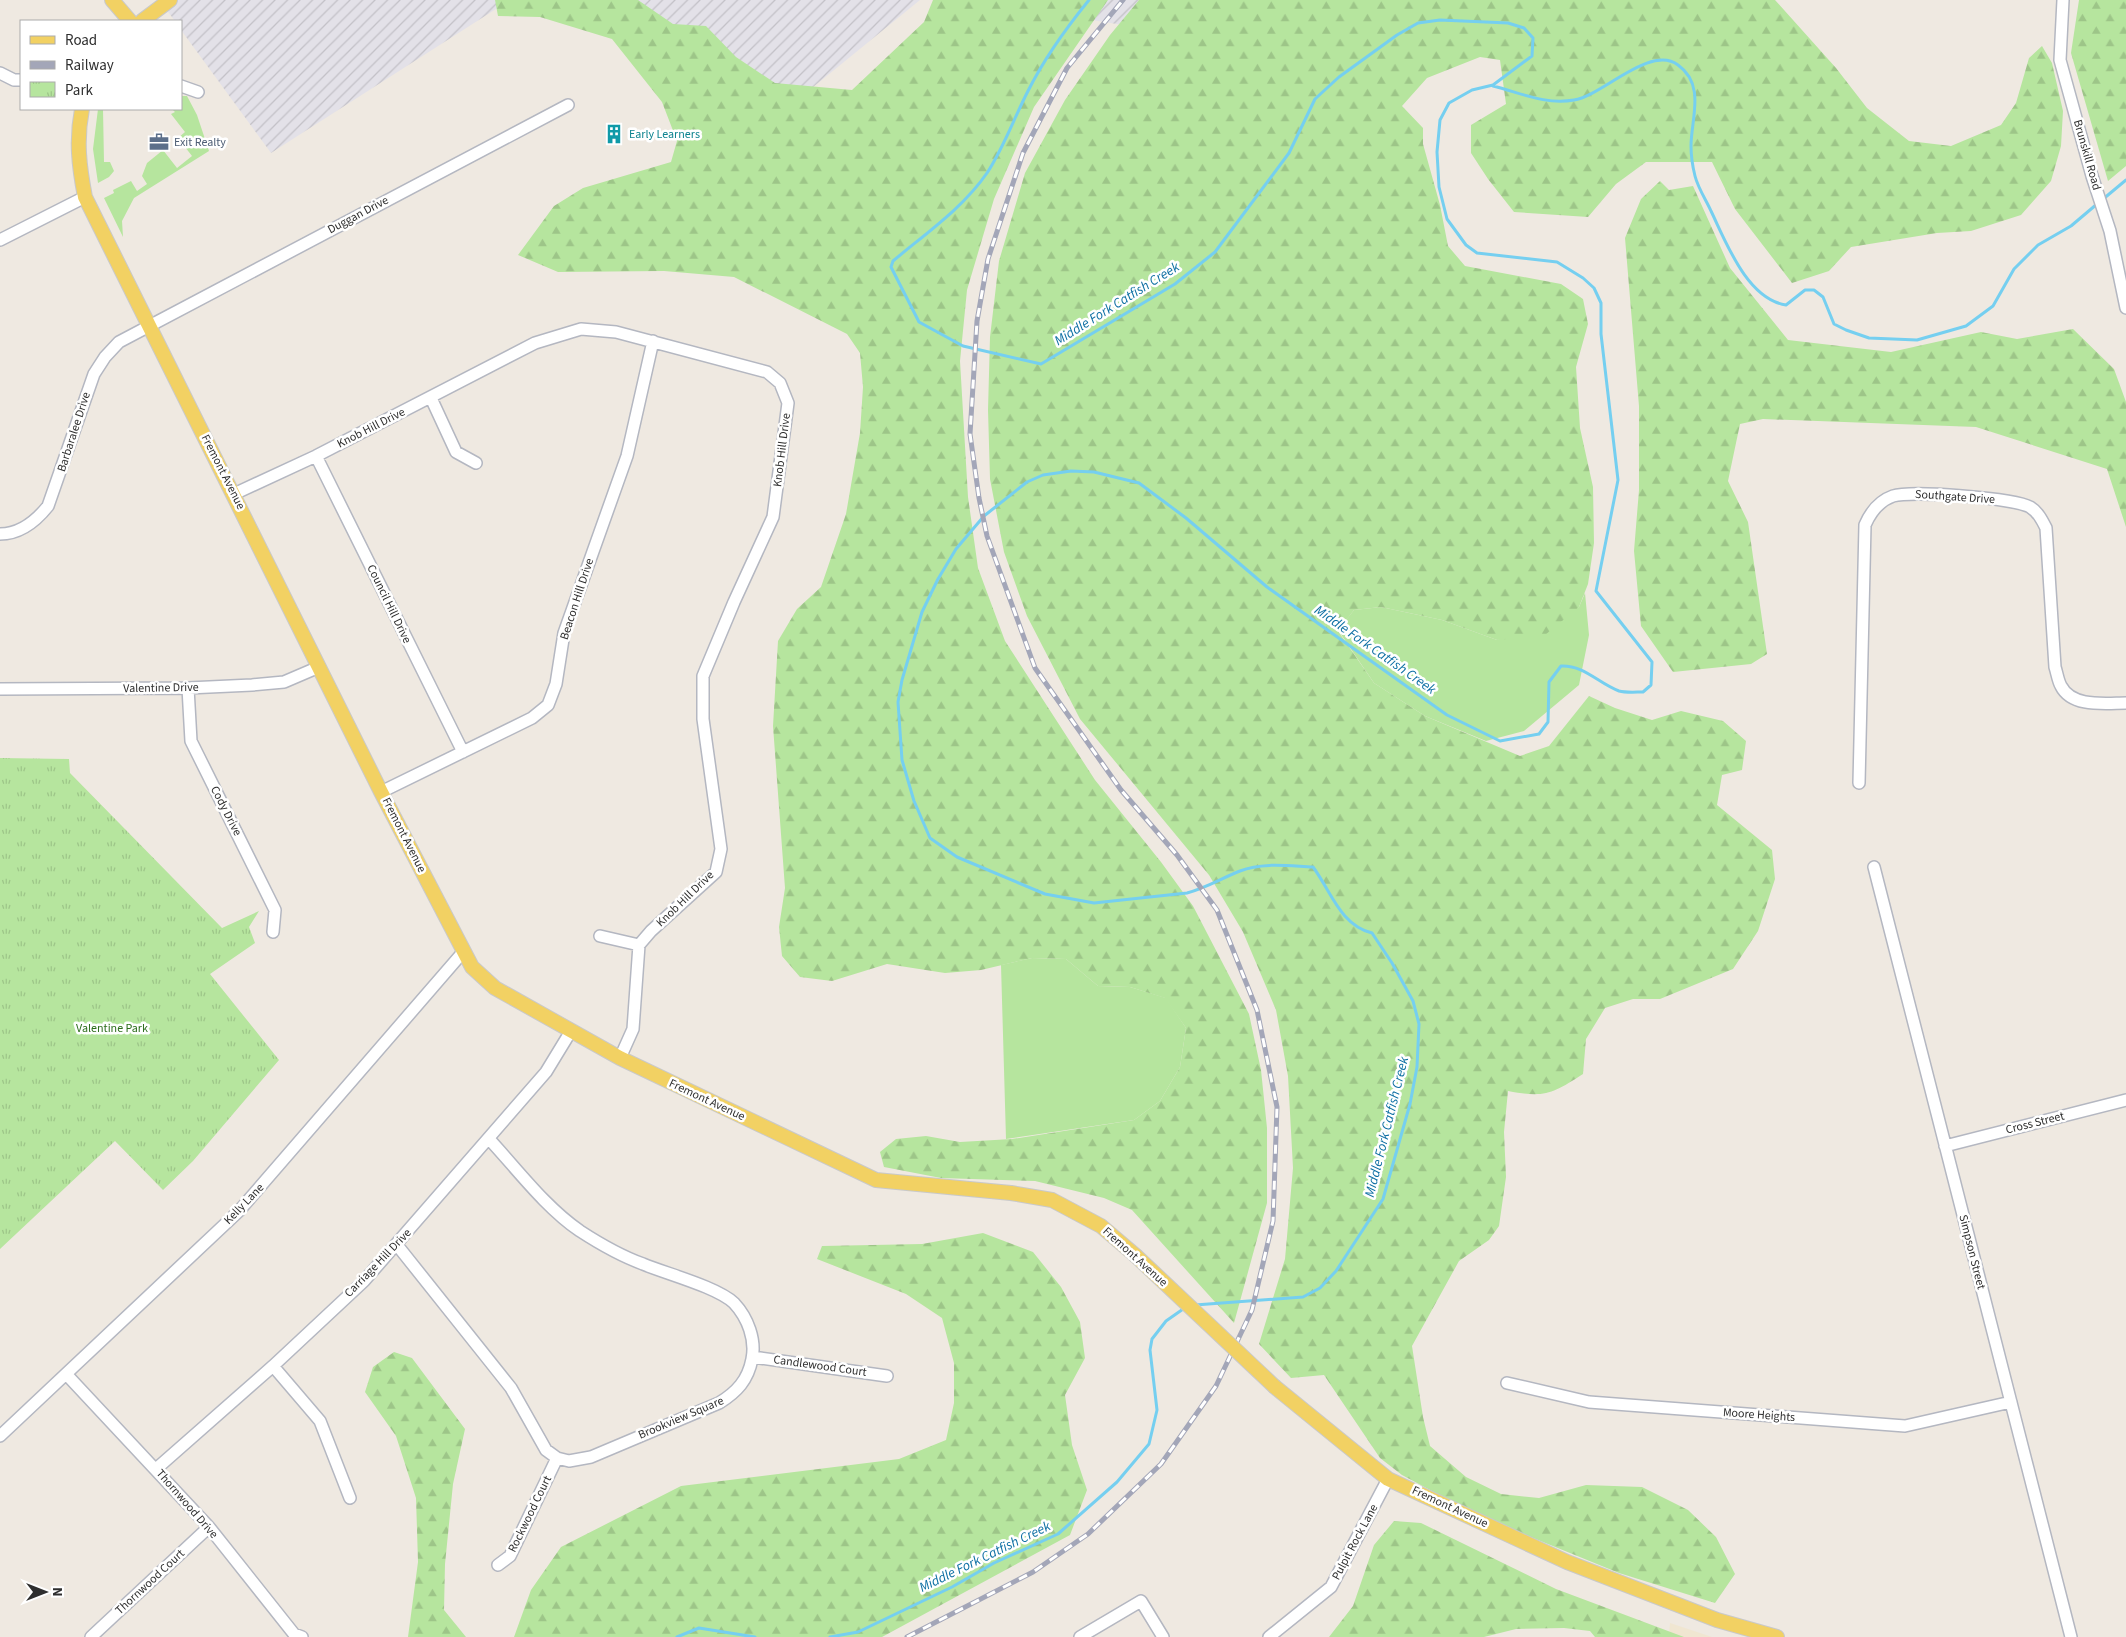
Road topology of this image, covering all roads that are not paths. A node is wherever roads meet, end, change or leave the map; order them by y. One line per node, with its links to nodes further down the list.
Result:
1 (112, 0): 4 (main road)
2 (170, 0): 5 (main road)
3 (2063, 0): 14 (street, Brunskill Road)
4 (129, 20)
5 (143, 20)
6 (0, 73): 7 (street)
7 (20, 80)
8 (182, 86): 9 (street)
9 (198, 92)
10 (568, 105): 15 (street, Duggan Drive)
11 (82, 110): 12 (main road, Fremont Avenue)
12 (85, 197): 13 (street); 15 (main road, Fremont Avenue)
13 (0, 240)
14 (2126, 308)
15 (148, 325): 20 (main road, Fremont Avenue); 21 (street, Barbaralee Drive)
16 (653, 341): 17 (street, Knob Hill Drive); 26 (street, Beacon Hill Drive); 32 (street, Knob Hill Drive)
17 (431, 398): 18 (street, Knob Hill Drive); 19 (street)
18 (316, 456): 20 (street, Knob Hill Drive); 26 (street, Council Hill Drive)
19 (476, 463)
20 (234, 494): 22 (main road, Fremont Avenue)
21 (0, 534)
22 (319, 667): 23 (street, Valentine Drive); 28 (main road, Fremont Avenue)
23 (188, 688): 24 (street, Valentine Drive); 30 (street, Cody Drive)
24 (0, 689)
25 (2126, 703): 27 (street, Southgate Drive)
26 (463, 752): 28 (street, Beacon Hill Drive)
27 (1859, 783)
28 (381, 792): 33 (main road, Fremont Avenue)
29 (1874, 867): 38 (street, Simpson Street)
30 (273, 932)
31 (600, 936): 32 (street)
32 (639, 946): 35 (street)
33 (464, 951): 34 (main road, Fremont Avenue); 42 (street, Kelly Lane)
34 (571, 1031): 35 (main road, Fremont Avenue); 37 (street, Carriage Hill Drive)
35 (620, 1058): 49 (main road, Fremont Avenue, bridge)
36 (2126, 1100): 38 (street, Cross Street)
37 (488, 1139): 39 (street, Carriage Hill Drive); 40 (street, Brookview Square)
38 (1945, 1146): 45 (street, Simpson Street)
39 (397, 1245): 41 (street, Carriage Hill Drive); 47 (street)
40 (753, 1357): 43 (street, Candlewood Court); 47 (street, Brookview Square)
41 (273, 1366): 48 (street, Carriage Hill Drive); 50 (street)
42 (67, 1375): 46 (street, Kelly Lane); 48 (street, Thornwood Drive)
43 (887, 1376)
44 (1506, 1383): 45 (street, Moore Heights)
45 (2011, 1402): 59 (street, Simpson Street)
46 (0, 1436)
47 (557, 1458): 52 (street, Rockwood Court)
48 (156, 1469): 51 (street, Thornwood Drive)
49 (1388, 1479): 57 (street, Pulpit Rock Lane); 58 (main road, Fremont Avenue)
50 (350, 1498)
51 (209, 1527): 53 (street, Thornwood Court); 54 (street, Thornwood Drive)
52 (498, 1565)
53 (91, 1637)
54 (302, 1637)
55 (1080, 1637): 56 (street)
56 (1163, 1637)
57 (1269, 1637)
58 (1777, 1637)
59 (2071, 1637)

